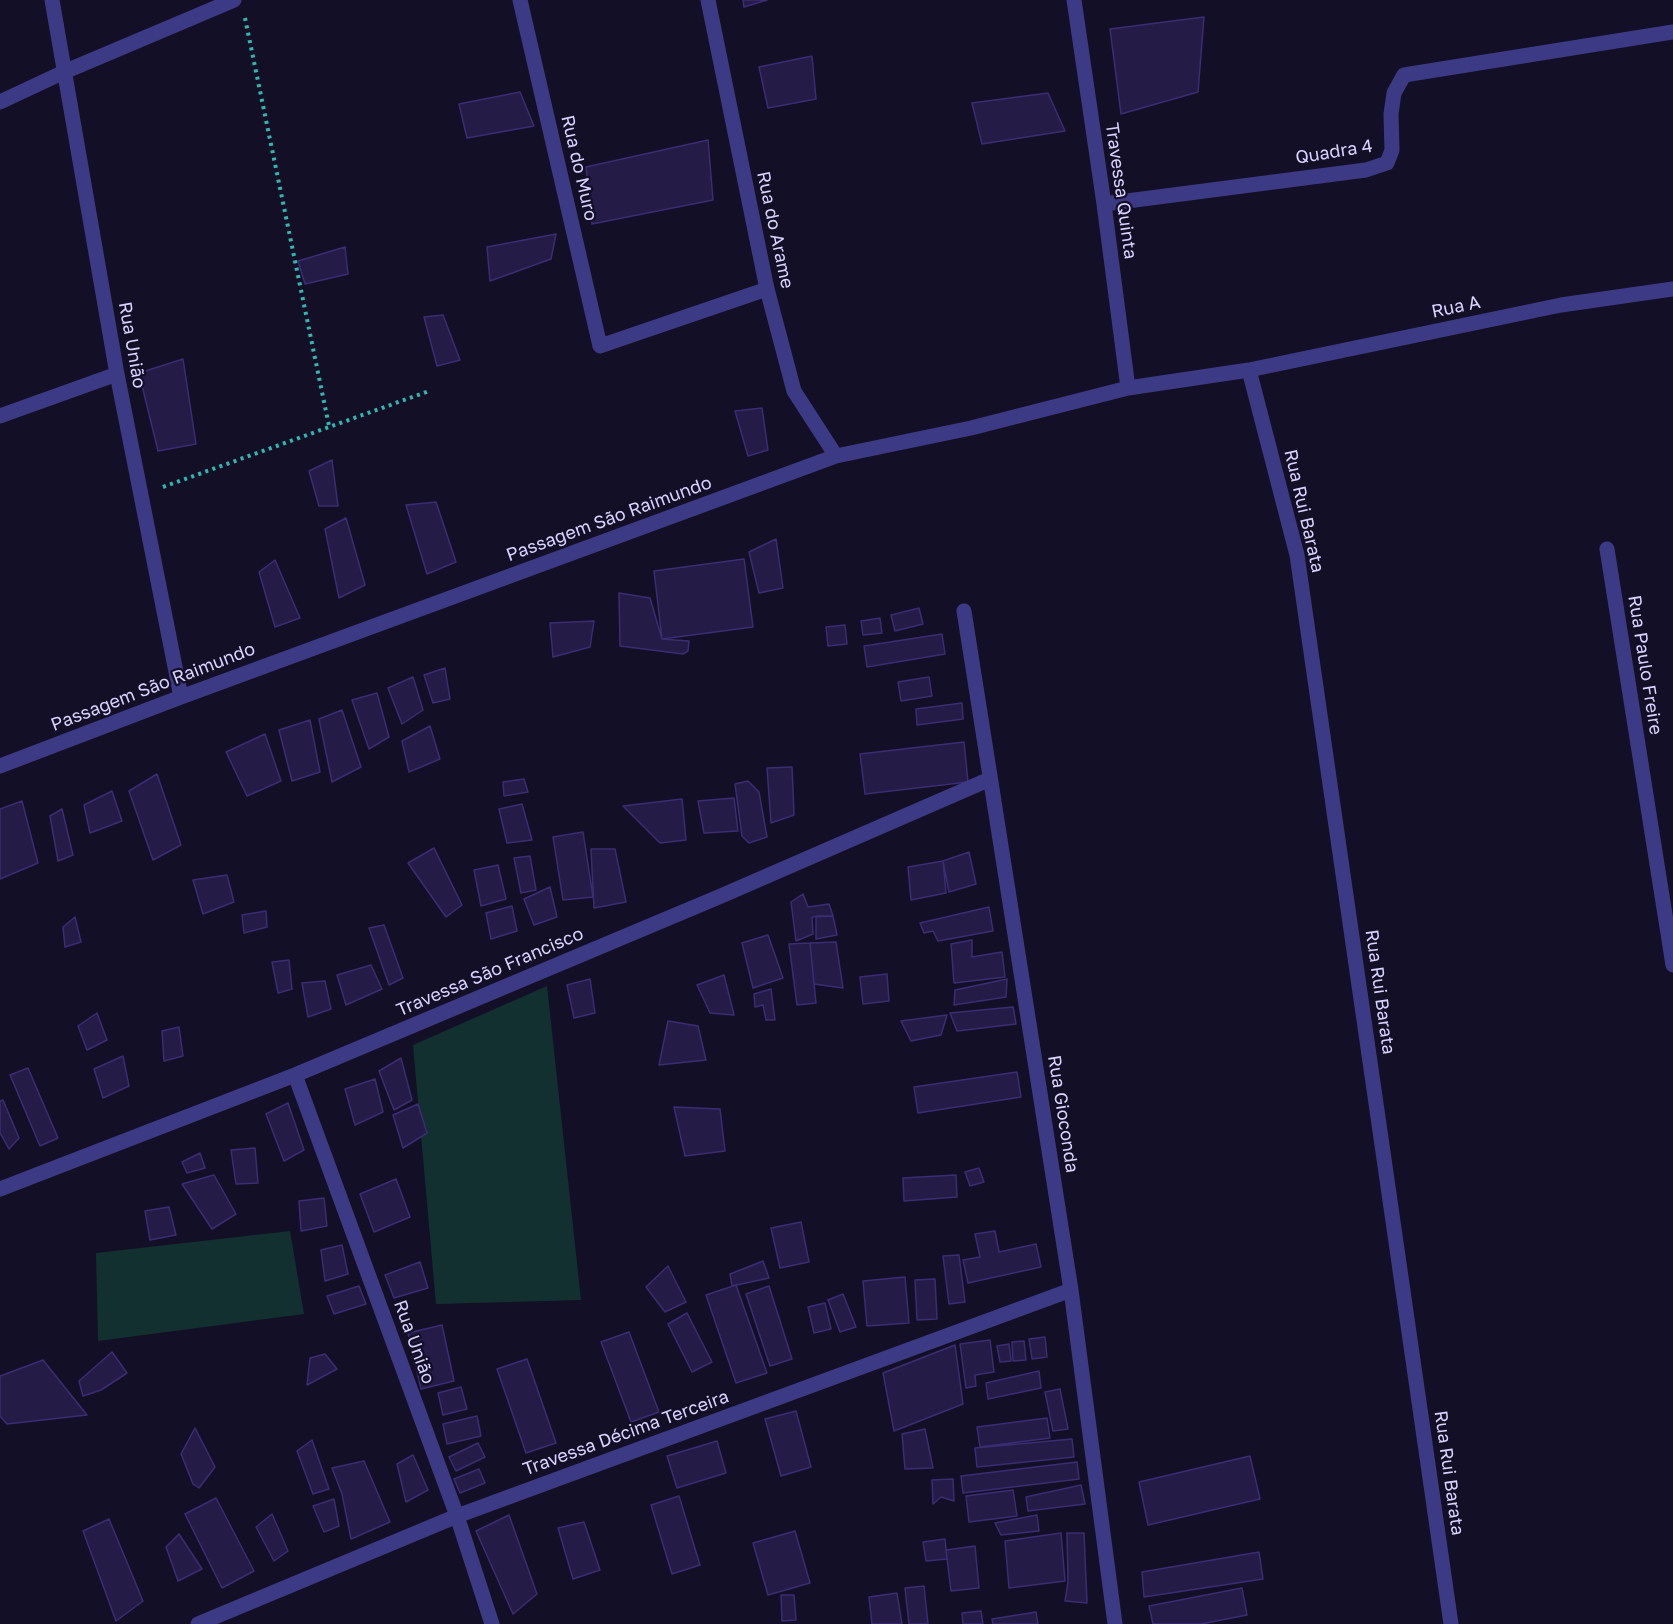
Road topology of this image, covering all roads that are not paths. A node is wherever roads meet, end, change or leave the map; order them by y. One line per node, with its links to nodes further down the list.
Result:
1 (52, 0): 7 (street, Rua União)
2 (520, 0): 10 (street, Rua do Muro)
3 (708, 0): 10 (street, Rua do Arame)
4 (1074, 0): 9 (street, Travessa Quinta)
5 (239, 6): 7 (street)
6 (1673, 32): 9 (street, Quadra 4)
7 (64, 72): 8 (street); 13 (street, Rua União)
8 (0, 102)
9 (1104, 204): 14 (street, Travessa Quinta)
10 (767, 289): 16 (street, Rua do Arame)
11 (1673, 289): 12 (street, Rua A)
12 (1249, 370): 14 (street, Passagem São Raimundo); 30 (street, Rua Rui Barata)
13 (117, 374): 15 (street); 19 (street, Rua União)
14 (1128, 388): 16 (street, Passagem São Raimundo)
15 (0, 416)
16 (836, 456): 19 (street, Passagem São Raimundo)
17 (1607, 549): 22 (street, Rua Paulo Freire)
18 (964, 611): 21 (street, Rua Gioconda)
19 (181, 696): 20 (street, Passagem São Raimundo)
20 (0, 766)
21 (990, 779): 23 (street, Travessa São Francisco); 25 (street, Rua Gioconda)
22 (1673, 965)
23 (295, 1075): 24 (street, Travessa São Francisco); 26 (street, Rua União)
24 (0, 1189)
25 (1071, 1290): 26 (street, Travessa Décima Terceira); 29 (street, Rua Gioconda)
26 (457, 1516): 27 (street, Travessa Décima Terceira); 28 (street, Rua União)
27 (198, 1624)
28 (492, 1624)
29 (1115, 1624)
30 (1451, 1624)

